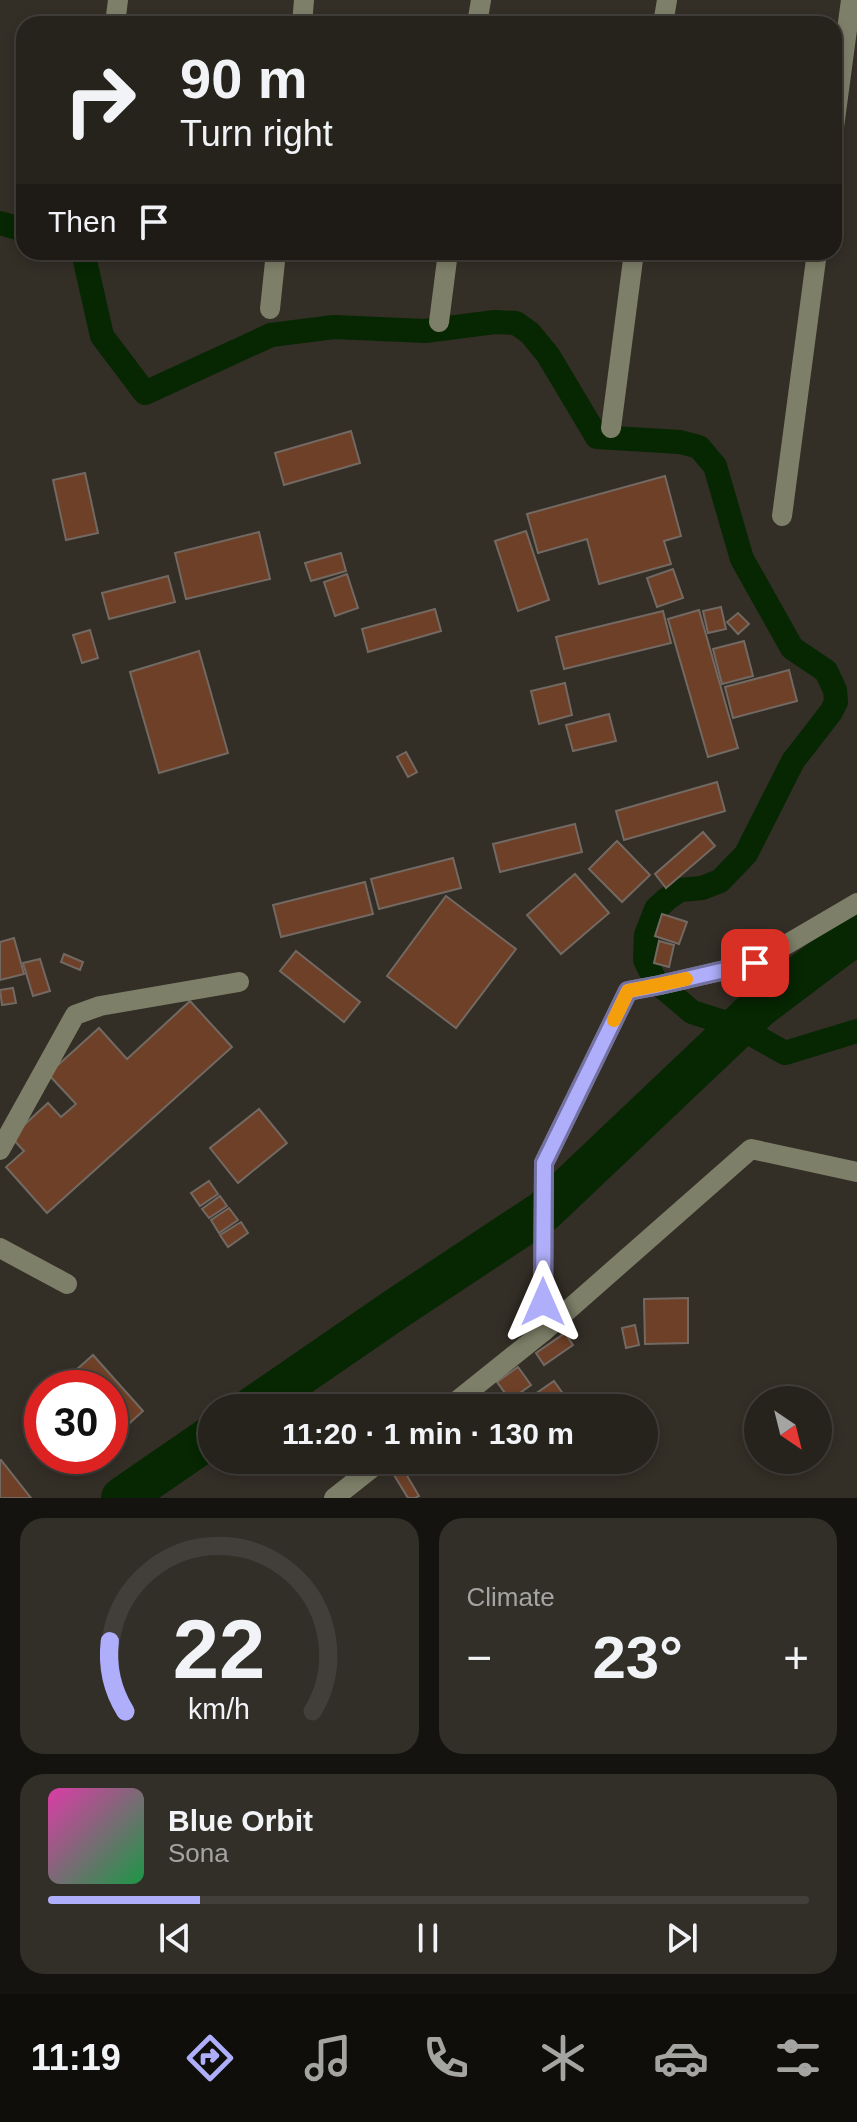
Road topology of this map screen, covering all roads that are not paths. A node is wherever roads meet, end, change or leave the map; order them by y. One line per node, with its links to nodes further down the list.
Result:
1 (851, 0): 2 (street)
2 (842, 67)
3 (275, 260): 7 (street)
4 (447, 260): 8 (street)
5 (633, 260): 9 (street)
6 (816, 260): 10 (street)
7 (270, 309)
8 (439, 322)
9 (611, 428)
10 (782, 516)
11 (857, 903): 17 (street)
12 (239, 982): 13 (street)
13 (0, 1150)
14 (857, 1172): 17 (street)
15 (0, 1248): 16 (street)
16 (67, 1284)
17 (543, 1332): 18 (street)
18 (466, 1394)
19 (364, 1474): 20 (street)
20 (334, 1498)

